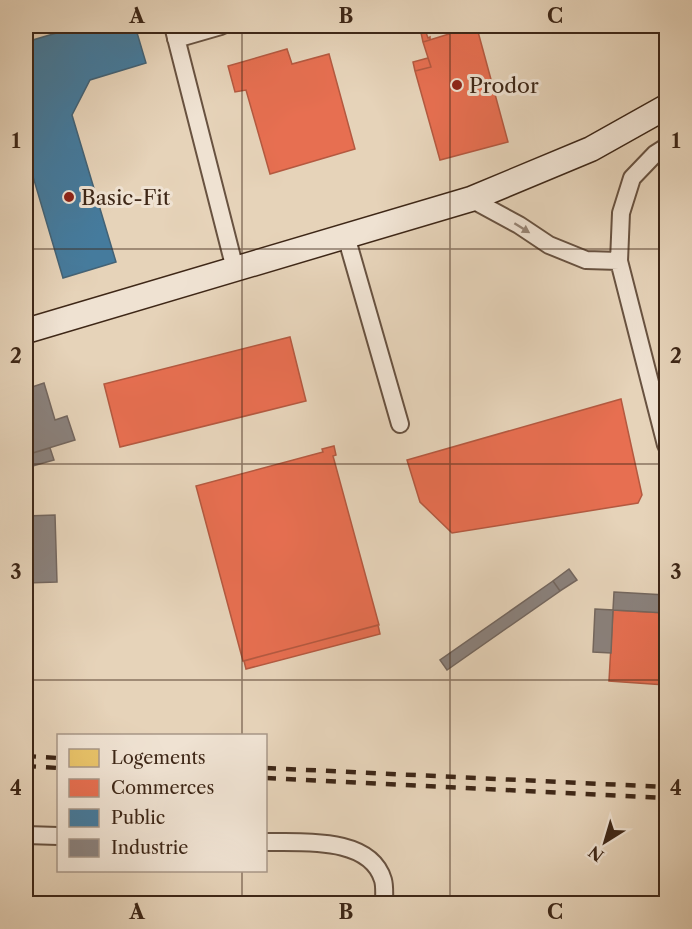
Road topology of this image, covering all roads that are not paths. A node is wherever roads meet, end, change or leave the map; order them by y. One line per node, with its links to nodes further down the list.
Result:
1 (221, 26): 2 (street)
2 (174, 32): 8 (street)
3 (666, 107): 5 (main road)
4 (666, 147): 7 (street)
5 (471, 199): 6 (main road); 7 (street, one-way to 7)
6 (346, 236): 8 (main road); 10 (street)
7 (619, 261): 11 (street)
8 (235, 269): 9 (main road)
9 (26, 331)
10 (400, 424)
11 (666, 445)
12 (26, 835): 13 (street)
13 (57, 836)
14 (267, 842): 15 (street)
15 (384, 903)

